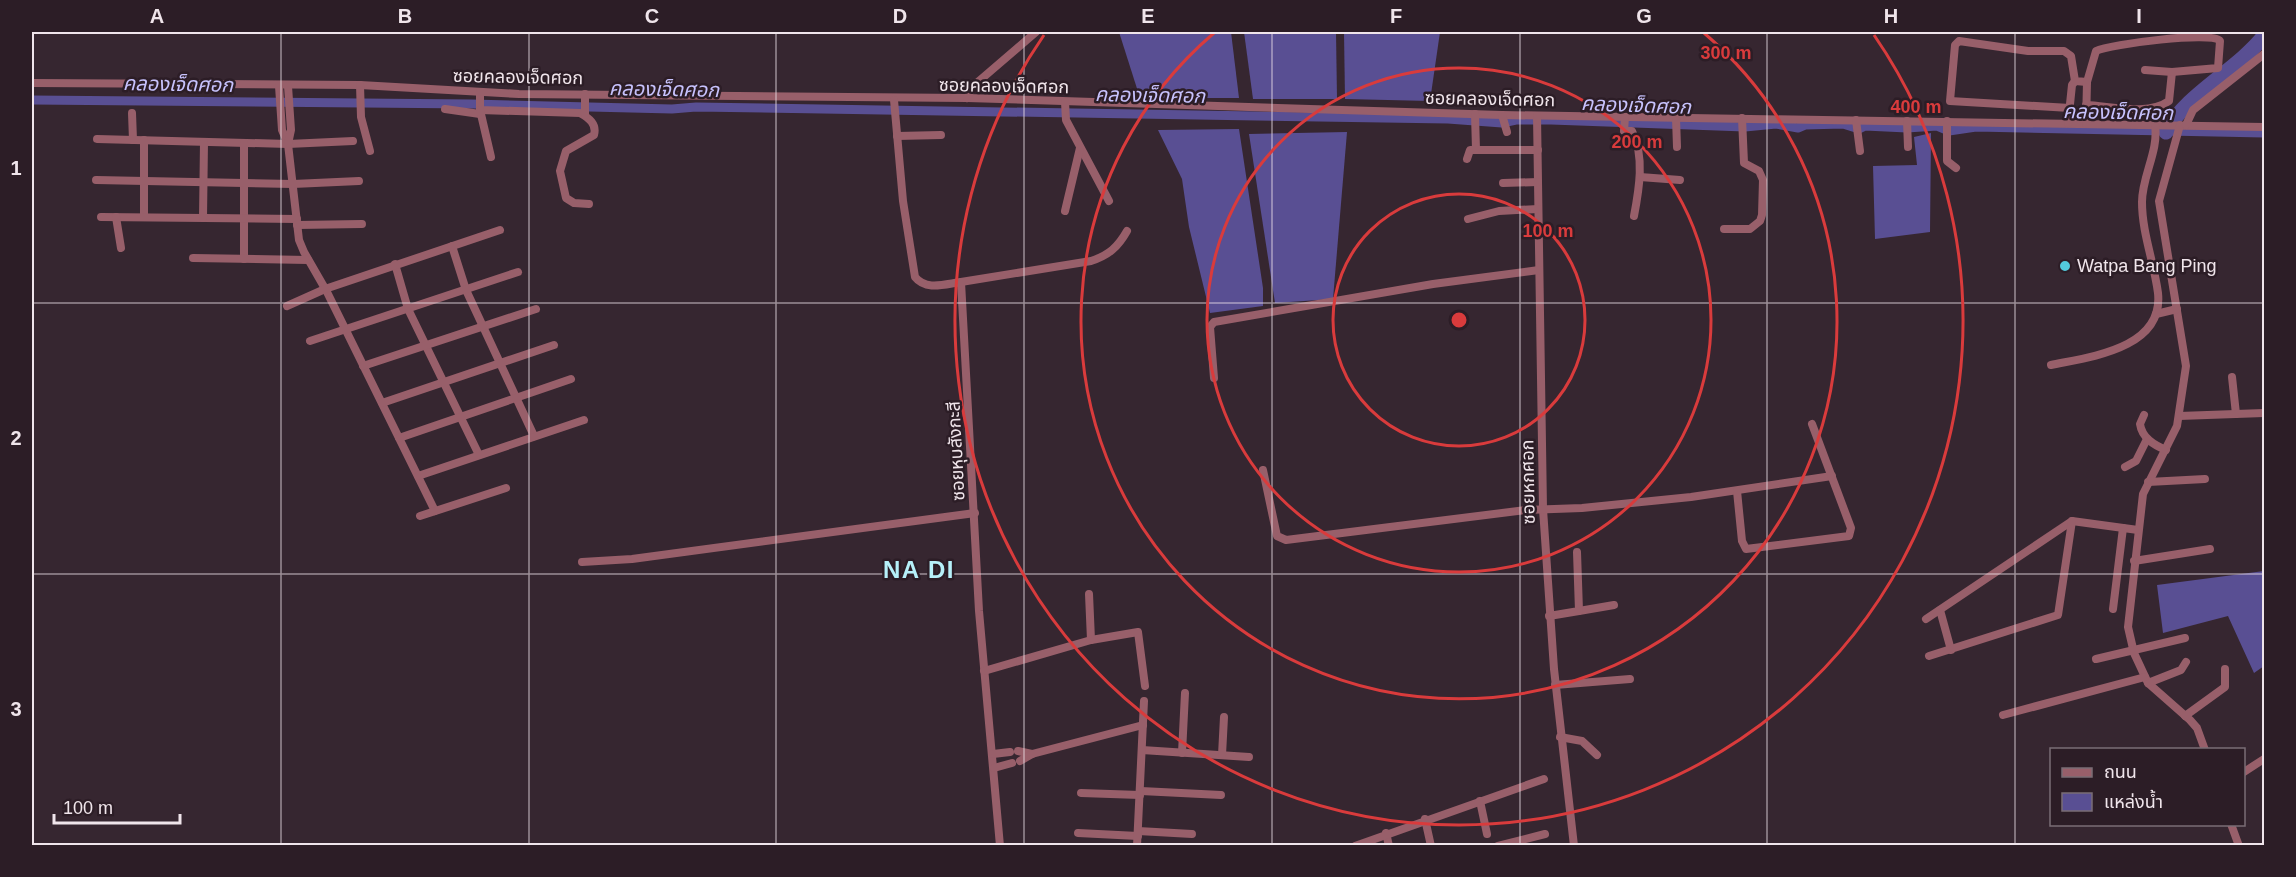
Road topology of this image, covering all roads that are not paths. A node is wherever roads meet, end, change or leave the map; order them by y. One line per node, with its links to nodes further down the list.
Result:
1 (1036, 32): 11 (street)
2 (2265, 54): 30 (street)
3 (2145, 70): 4 (street)
4 (2172, 72): 6 (street); 14 (street)
5 (2075, 81): 6 (street); 16 (street); 16 (street)
6 (2087, 82): 14 (street)
7 (32, 83): 8 (street, ซอยคลองเจ็ดศอก)
8 (286, 88): 9 (street, ซอยคลองเจ็ดศอก); 41 (street); 41 (street)
9 (360, 89): 13 (street, ซอยคลองเจ็ดศอก); 47 (street)
10 (585, 94): 12 (street, ซอยคลองเจ็ดศอก); 13 (street, ซอยคลองเจ็ดศอก); 19 (street)
11 (967, 98): 12 (street, ซอยคลองเจ็ดศอก); 15 (street, ซอยคลองเจ็ดศอก)
12 (894, 102): 34 (street)
13 (480, 104): 17 (street); 19 (street); 49 (street)
14 (2086, 105): 29 (street)
15 (1065, 108): 22 (street, ซอยคลองเจ็ดศอก); 44 (street)
16 (2070, 108): 27 (street)
17 (445, 109)
18 (132, 113): 36 (street)
19 (585, 113): 63 (street)
20 (1537, 116): 22 (street, ซอยคลองเจ็ดศอก); 24 (street, ซอยคลองเจ็ดศอก); 46 (street, ซอยหกศอก)
21 (1676, 118): 23 (street, ซอยคลองเจ็ดศอก); 24 (street, ซอยคลองเจ็ดศอก); 42 (street)
22 (1476, 120): 45 (street)
23 (1742, 121): 25 (street, ซอยคลองเจ็ดศอก); 75 (street)
24 (1624, 122): 52 (street)
25 (1857, 123): 26 (street, ซอยคลองเจ็ดศอก); 48 (street)
26 (1907, 123): 28 (street, ซอยคลองเจ็ดศอก); 43 (street)
27 (2068, 123): 28 (street, ซอยคลองเจ็ดศอก); 29 (street, ซอยคลองเจ็ดศอก)
28 (1947, 124): 51 (street)
29 (2086, 124): 31 (street, ซอยคลองเจ็ดศอก)
30 (2182, 126): 31 (street, ซอยคลองเจ็ดศอก); 32 (street, ซอยคลองเจ็ดศอก); 92 (street)
31 (2156, 127): 93 (street)
32 (2265, 127)
33 (941, 135): 34 (street)
34 (897, 136): 86 (street)
35 (97, 139): 36 (street)
36 (133, 140): 37 (street)
37 (144, 140): 39 (street); 55 (street)
38 (353, 141): 41 (street)
39 (204, 142): 40 (street); 57 (street)
40 (244, 143): 41 (street); 59 (street)
41 (288, 144): 61 (street)
42 (1677, 147)
43 (1908, 147)
44 (1080, 148): 62 (street); 65 (street)
45 (1476, 150): 46 (street); 50 (street)
46 (1530, 150): 58 (street, ซอยหกศอก)
47 (370, 151)
48 (1860, 151)
49 (490, 157)
50 (1467, 159)
51 (1956, 168)
52 (1640, 177): 54 (street); 66 (street)
53 (96, 180): 55 (street)
54 (1680, 180)
55 (145, 181): 57 (street); 69 (street)
56 (359, 181): 61 (street)
57 (205, 182): 59 (street); 70 (street)
58 (1535, 182): 60 (street); 64 (street, ซอยหกศอก)
59 (244, 183): 61 (street); 71 (street)
60 (1503, 183)
61 (293, 184): 73 (street)
62 (1109, 201)
63 (589, 204)
64 (1531, 209): 72 (street); 84 (street, ซอยหกศอก)
65 (1065, 211)
66 (1634, 216)
67 (101, 217): 68 (street)
68 (116, 217): 69 (street); 79 (street)
69 (144, 217): 70 (street)
70 (203, 218): 71 (street)
71 (243, 219): 73 (street); 81 (street)
72 (1468, 219)
73 (297, 222): 74 (street); 82 (street)
74 (362, 224)
75 (1724, 229)
76 (500, 230): 78 (street)
77 (1127, 231): 86 (street)
78 (452, 246): 83 (street); 88 (street)
79 (121, 248)
80 (194, 258): 81 (street)
81 (244, 259): 82 (street)
82 (308, 260): 87 (street)
83 (395, 264): 87 (street); 90 (street)
84 (1539, 270): 103 (street); 128 (street, ซอยหกศอก)
85 (518, 272): 88 (street)
86 (961, 282): 130 (street, ซอยหุบสังกะสี)
87 (325, 289): 89 (street); 95 (street)
88 (466, 290): 90 (street); 94 (street)
89 (287, 306)
90 (408, 309): 95 (street); 97 (street)
91 (536, 309): 94 (street)
92 (2177, 309): 93 (street); 111 (street)
93 (2156, 314): 100 (street)
94 (483, 326): 97 (street); 99 (street)
95 (346, 330): 96 (street); 101 (street)
96 (310, 341)
97 (427, 345): 101 (street); 105 (street)
98 (554, 345): 99 (street)
99 (500, 363): 105 (street); 106 (street)
100 (2051, 365)
101 (363, 366): 107 (street)
102 (2232, 377): 109 (street)
103 (1214, 378)
104 (571, 379): 106 (street)
105 (444, 382): 107 (street); 112 (street)
106 (516, 398): 112 (street); 115 (street)
107 (382, 403): 116 (street)
108 (2265, 413): 109 (street)
109 (2236, 414): 111 (street)
110 (2144, 415): 117 (street)
111 (2179, 416): 118 (street)
112 (459, 417): 116 (street); 119 (street)
113 (584, 420): 115 (street)
114 (1812, 424): 123 (street)
115 (534, 436): 119 (street)
116 (399, 438): 122 (street)
117 (2147, 439): 118 (street); 120 (street)
118 (2166, 450): 125 (street)
119 (479, 455): 122 (street)
120 (2125, 467)
121 (1263, 470): 128 (street)
122 (418, 476): 129 (street)
123 (1832, 476): 127 (street); 127 (street)
124 (2205, 479): 125 (street)
125 (2148, 482): 134 (street)
126 (506, 488): 129 (street)
127 (1737, 491): 128 (street)
128 (1540, 510): 144 (street, ซอยหกศอก)
129 (435, 511): 131 (street)
130 (972, 513): 138 (street); 154 (street, ซอยหุบสังกะสี)
131 (420, 516)
132 (2072, 521): 133 (street); 142 (street); 148 (street)
133 (2123, 528): 134 (street); 141 (street)
134 (2138, 530): 137 (street)
135 (2210, 549): 137 (street)
136 (1577, 552): 143 (street)
137 (2134, 561): 149 (street)
138 (582, 562)
139 (1089, 594): 147 (street)
140 (1614, 605): 143 (street)
141 (2113, 609)
142 (1940, 610): 145 (street); 148 (street)
143 (1579, 611): 144 (street)
144 (1549, 615): 157 (street, ซอยหกศอก)
145 (1926, 619)
146 (2185, 638): 149 (street)
147 (1091, 640): 154 (street); 158 (street)
148 (1951, 650): 150 (street)
149 (2133, 650): 151 (street); 156 (street)
150 (1929, 657)
151 (2096, 659)
152 (2186, 662): 156 (street)
153 (2225, 669): 162 (street)
154 (984, 671): 169 (street, ซอยหุบสังกะสี)
155 (1630, 679): 157 (street)
156 (2146, 680): 161 (street); 162 (street)
157 (1556, 685): 165 (street, ซอยหกศอก)
158 (1145, 686)
159 (1185, 693): 168 (street)
160 (1144, 701): 164 (street)
161 (2003, 715)
162 (2185, 716): 166 (street)
163 (1224, 717): 171 (street)
164 (1143, 725): 167 (street); 170 (street)
165 (1560, 737): 172 (street); 196 (street, ซอยหกศอก)
166 (2204, 748)
167 (1142, 750): 168 (street); 179 (street)
168 (1182, 753): 171 (street)
169 (993, 754): 170 (street); 175 (street, ซอยหุบสังกะสี)
170 (1032, 754): 175 (street)
171 (1222, 755): 173 (street)
172 (1597, 755)
173 (1249, 757)
174 (2265, 759): 176 (street)
175 (994, 768): 190 (street, ซอยหุบสังกะสี)
176 (2245, 771)
177 (1544, 779): 181 (street)
178 (1080, 793): 179 (street)
179 (1140, 793): 180 (street); 186 (street)
180 (1221, 795)
181 (1480, 801): 182 (street); 188 (street)
182 (1425, 819): 185 (street); 194 (street)
183 (2231, 826): 197 (street)
184 (1078, 833): 186 (street)
185 (1386, 833): 192 (street); 193 (street)
186 (1138, 834): 187 (street); 191 (street)
187 (1192, 834)
188 (1487, 834)
189 (1545, 834): 195 (street)
190 (1000, 846)
191 (1137, 846)
192 (1355, 846)
193 (1389, 846)
194 (1431, 846)
195 (1498, 846)
196 (1574, 846)
197 (2239, 846)

